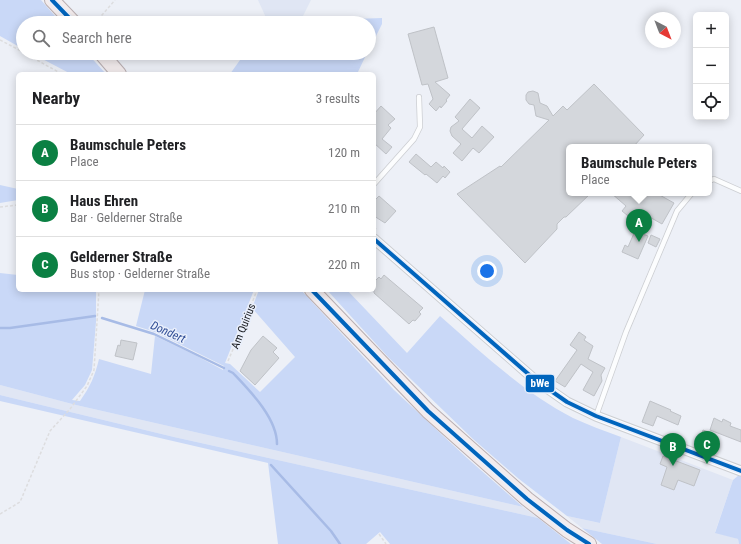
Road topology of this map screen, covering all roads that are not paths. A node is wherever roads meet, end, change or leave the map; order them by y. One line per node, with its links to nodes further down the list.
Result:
1 (52, 0): 2 (main road)
2 (67, 16)
3 (107, 60): 4 (main road)
4 (117, 72)
5 (419, 97): 7 (lane)
6 (712, 180): 8 (lane)
7 (376, 182)
8 (741, 191)
9 (690, 196): 12 (lane)
10 (377, 236): 12 (street)
11 (314, 292): 14 (main road)
12 (596, 416): 13 (street)
13 (741, 471)
14 (590, 544)

